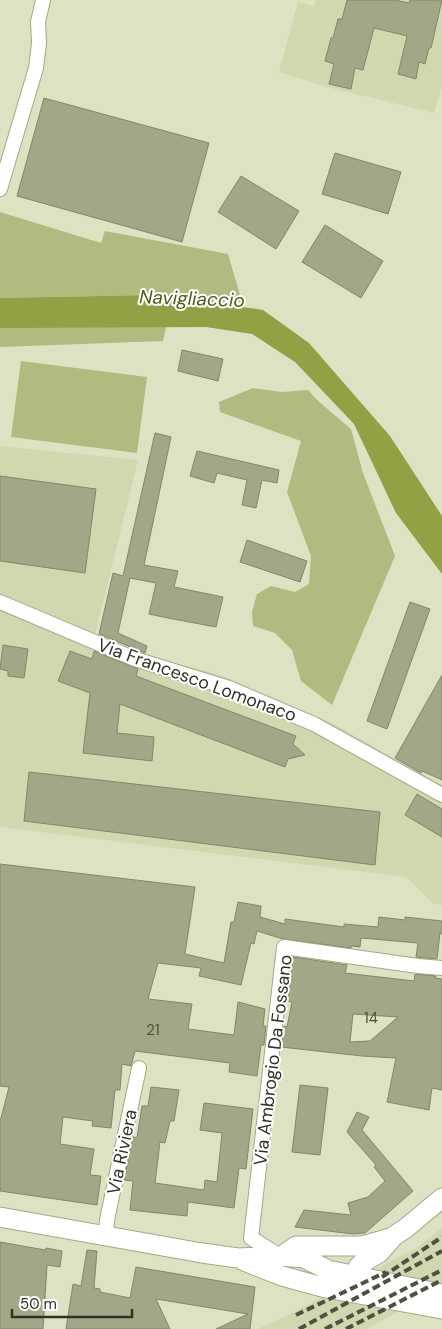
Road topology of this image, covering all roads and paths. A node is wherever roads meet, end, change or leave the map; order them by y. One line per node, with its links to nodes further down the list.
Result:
1 (43, 0): 2 (street)
2 (0, 189)
3 (0, 602): 4 (street, Via Francesco Lomonaco)
4 (442, 795)
5 (442, 968): 10 (street, Via Ambrogio Da Fossano)
6 (139, 1068): 9 (street, Via Riviera)
7 (442, 1198): 12 (street)
8 (0, 1217): 9 (street)
9 (106, 1236): 11 (street)
10 (280, 1256): 11 (street); 12 (street); 13 (street); 14 (street)
11 (238, 1258): 13 (street)
12 (361, 1262): 14 (street); 15 (street)
13 (287, 1277): 14 (street)
14 (327, 1279): 16 (street)
15 (442, 1294)
16 (442, 1309)

